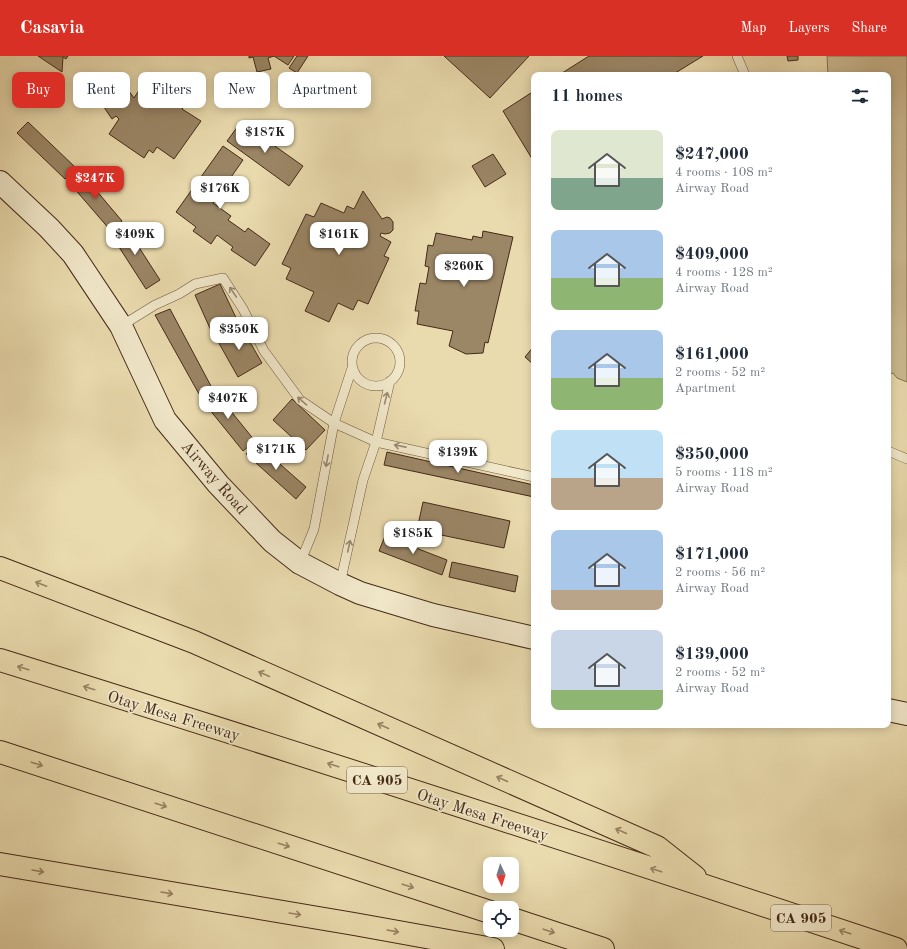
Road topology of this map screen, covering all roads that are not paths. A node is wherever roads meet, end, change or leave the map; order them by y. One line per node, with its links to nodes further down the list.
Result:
1 (737, 56): 2 (lane)
2 (744, 72)
3 (0, 182): 4 (main road, Airway Road)
4 (121, 326): 7 (lane, one-way to 4); 12 (main road, Airway Road)
5 (352, 368): 6 (lane); 6 (lane); 7 (lane)
6 (390, 381): 8 (lane, one-way to 6)
7 (334, 423): 8 (lane); 12 (lane, one-way to 12)
8 (376, 442): 11 (lane, one-way to 8); 14 (lane, one-way to 8)
9 (891, 453): 10 (lane)
10 (907, 459)
11 (531, 476)
12 (300, 563): 14 (main road, Airway Road)
13 (0, 568): 21 (highway, one-way to 13)
14 (340, 584): 15 (main road, Airway Road)
15 (531, 637)
16 (0, 660): 21 (highway, Otay Mesa Freeway / CA 905, one-way to 16)
17 (891, 711): 18 (main road)
18 (907, 714)
19 (0, 752): 22 (highway, one-way to 22)
20 (0, 864): 24 (highway, one-way to 24)
21 (707, 886): 26 (highway, Otay Mesa Freeway / CA 905, one-way to 21)
22 (483, 910)
23 (519, 922): 25 (highway, one-way to 25)
24 (493, 949)
25 (603, 949)
26 (896, 949)

